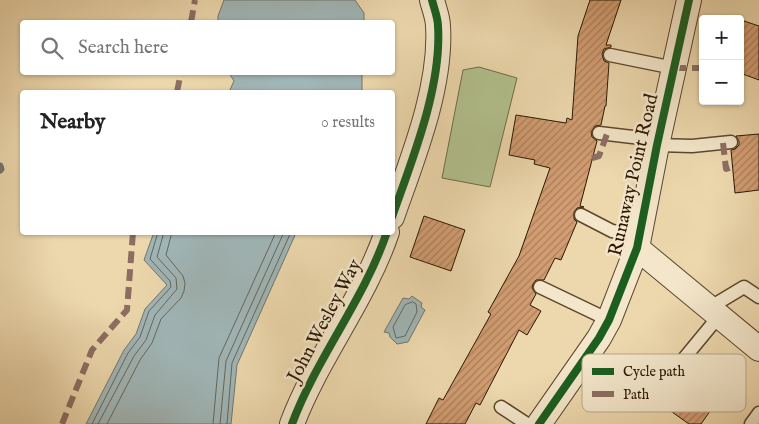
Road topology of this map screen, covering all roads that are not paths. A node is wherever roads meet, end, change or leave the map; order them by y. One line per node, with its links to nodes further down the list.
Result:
1 (432, 0): 8 (street)
2 (689, 0): 4 (street, Runaway Point Road)
3 (610, 55): 4 (lane)
4 (674, 68): 6 (street, Runaway Point Road)
5 (599, 133): 6 (lane)
6 (657, 142): 7 (lane); 11 (street, Runaway Point Road)
7 (731, 142)
8 (395, 209)
9 (581, 215): 11 (lane)
10 (386, 235): 22 (street, John Wesley Way)
11 (638, 242): 14 (street); 15 (street, Runaway Point Road)
12 (540, 286): 15 (lane)
13 (759, 297): 14 (lane)
14 (714, 312): 16 (street); 18 (lane)
15 (609, 320): 17 (street, Runaway Point Road)
16 (758, 346)
17 (588, 354)
18 (685, 354)
19 (582, 362): 24 (street, Runaway Point Road)
20 (501, 407): 23 (lane)
21 (759, 413): 25 (lane)
22 (292, 424)
23 (527, 424)
24 (539, 424)
25 (750, 424)

